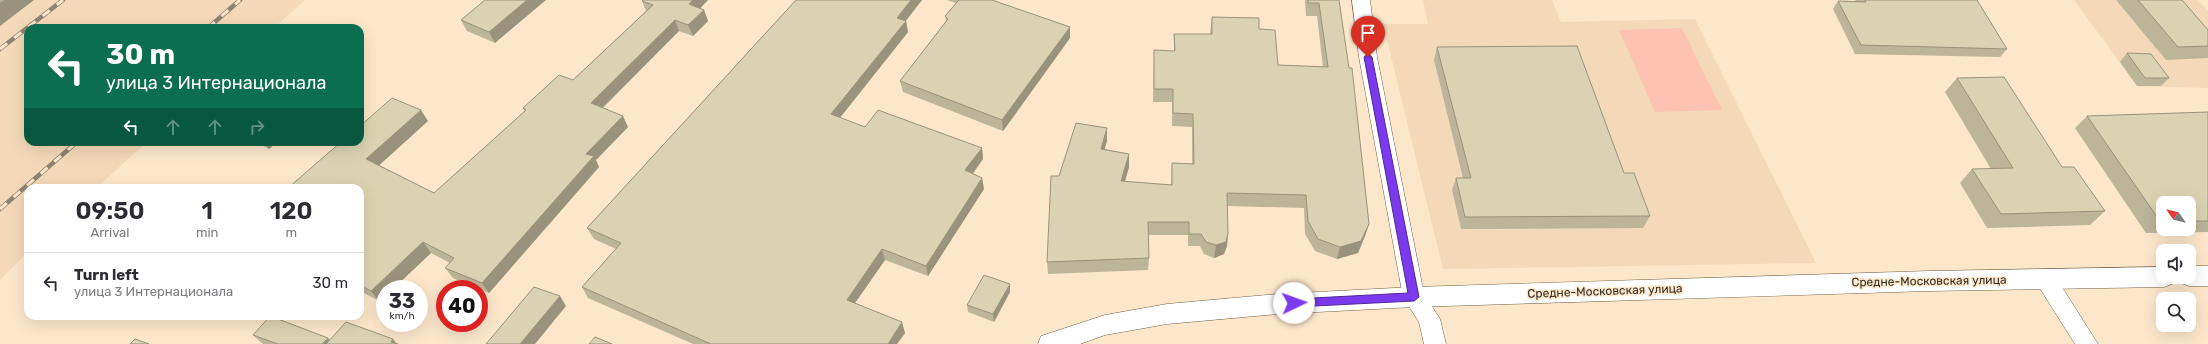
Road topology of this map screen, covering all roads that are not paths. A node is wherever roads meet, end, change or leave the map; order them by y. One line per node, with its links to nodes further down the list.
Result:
1 (1361, 0): 6 (street)
2 (2196, 276): 3 (street)
3 (2208, 276)
4 (2156, 277): 5 (street, Средне-Московская улица)
5 (2045, 279): 6 (street, Средне-Московская улица); 9 (street)
6 (1414, 297): 7 (street, Средне-Московская улица); 8 (street)
7 (1050, 344)
8 (1435, 344)
9 (2087, 344)

